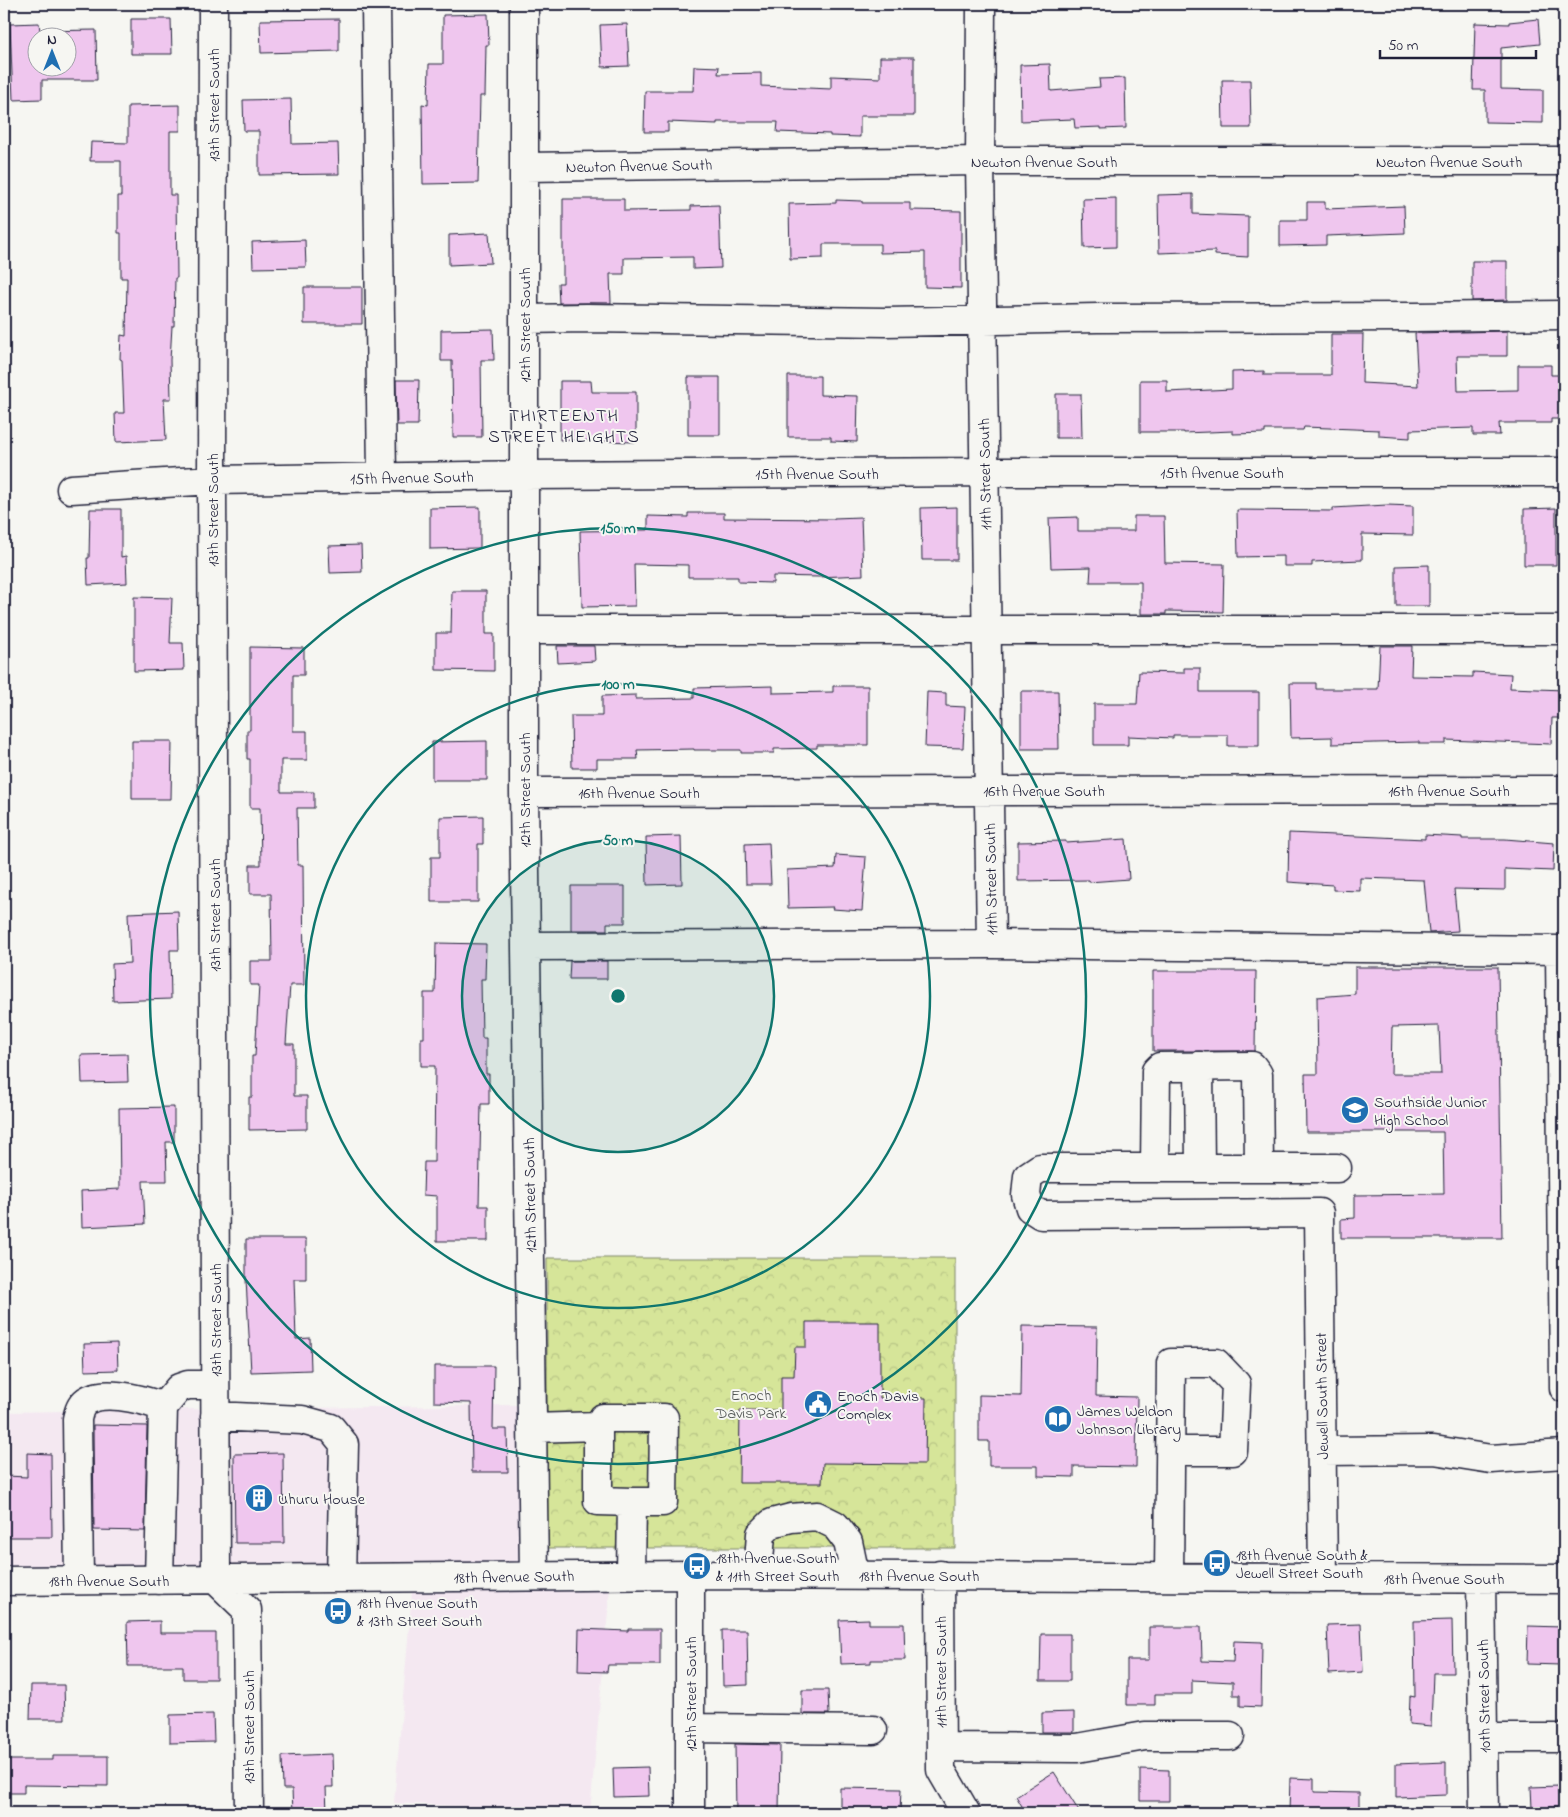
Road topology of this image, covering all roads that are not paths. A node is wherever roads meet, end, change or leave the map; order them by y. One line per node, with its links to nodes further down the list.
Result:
1 (213, 4): 15 (street, 13th Street South)
2 (376, 4): 14 (street)
3 (524, 4): 7 (street, 12th Street South)
4 (981, 4): 5 (street, 11th Street South)
5 (980, 161): 6 (street, Newton Avenue South); 7 (street, Newton Avenue South); 10 (street, 11th Street South)
6 (1564, 161)
7 (524, 167): 9 (street, 12th Street South)
8 (1564, 315): 10 (street)
9 (524, 319): 10 (street); 13 (street, 12th Street South)
10 (982, 320): 11 (street, 11th Street South)
11 (984, 472): 12 (street, 15th Avenue South); 13 (street, 15th Avenue South); 19 (street, 11th Street South)
12 (1564, 472)
13 (525, 475): 14 (street, 15th Avenue South); 17 (street, 12th Street South)
14 (382, 477): 15 (street, 15th Avenue South)
15 (212, 480): 16 (street, 15th Avenue South); 31 (street, 13th Street South)
16 (71, 489)
17 (524, 630): 19 (street); 22 (street, 12th Street South)
18 (1564, 630): 19 (street)
19 (987, 631): 20 (street, 11th Street South)
20 (990, 790): 21 (street, 16th Avenue South); 22 (street, 16th Avenue South); 23 (street, 11th Street South)
21 (1564, 790)
22 (524, 792): 24 (street, 12th Street South)
23 (991, 944): 24 (street); 26 (street)
24 (526, 946): 36 (street, 12th Street South)
25 (1199, 1066): 27 (street); 28 (street); 29 (street)
26 (1563, 1115): 32 (street)
27 (1155, 1168): 28 (street); 38 (street, Jewell South Street)
28 (1200, 1168): 29 (street)
29 (1259, 1168): 30 (street)
30 (1337, 1168)
31 (215, 1385): 33 (street); 34 (street, 13th Street South)
32 (1564, 1388)
33 (163, 1407): 52 (street); 53 (street)
34 (215, 1416): 48 (street); 54 (street, 13th Street South)
35 (598, 1426): 36 (street); 40 (street); 40 (street)
36 (532, 1428): 46 (street, 12th Street South)
37 (1170, 1451): 47 (street)
38 (1322, 1451): 39 (street); 49 (street, Jewell South Street)
39 (1564, 1454)
40 (632, 1502): 45 (street)
41 (690, 1574): 42 (street, 18th Avenue South); 45 (street, 18th Avenue South); 56 (street, 12th Street South)
42 (758, 1574): 43 (street, 18th Avenue South); 43 (street)
43 (855, 1574): 44 (street, 18th Avenue South)
44 (940, 1574): 47 (street, 18th Avenue South); 61 (street, 11th Street South)
45 (631, 1575): 46 (street, 18th Avenue South)
46 (534, 1576): 48 (street, 18th Avenue South)
47 (1169, 1576): 49 (street, 18th Avenue South)
48 (341, 1578): 54 (street, 18th Avenue South)
49 (1323, 1578): 50 (street, 18th Avenue South)
50 (1481, 1579): 51 (street, 18th Avenue South); 59 (street, 10th Street South)
51 (1564, 1579)
52 (79, 1580): 53 (street, 18th Avenue South); 55 (street, 18th Avenue South)
53 (159, 1580): 54 (street, 18th Avenue South)
54 (216, 1580): 62 (street, 13th Street South)
55 (4, 1581)
56 (690, 1728): 57 (street); 63 (street, 12th Street South)
57 (873, 1730)
58 (1230, 1736): 61 (street)
59 (1483, 1738): 60 (street); 65 (street, 10th Street South)
60 (1564, 1738)
61 (941, 1759): 64 (street)
62 (249, 1813)
63 (690, 1813)
64 (966, 1813)
65 (1484, 1813)

